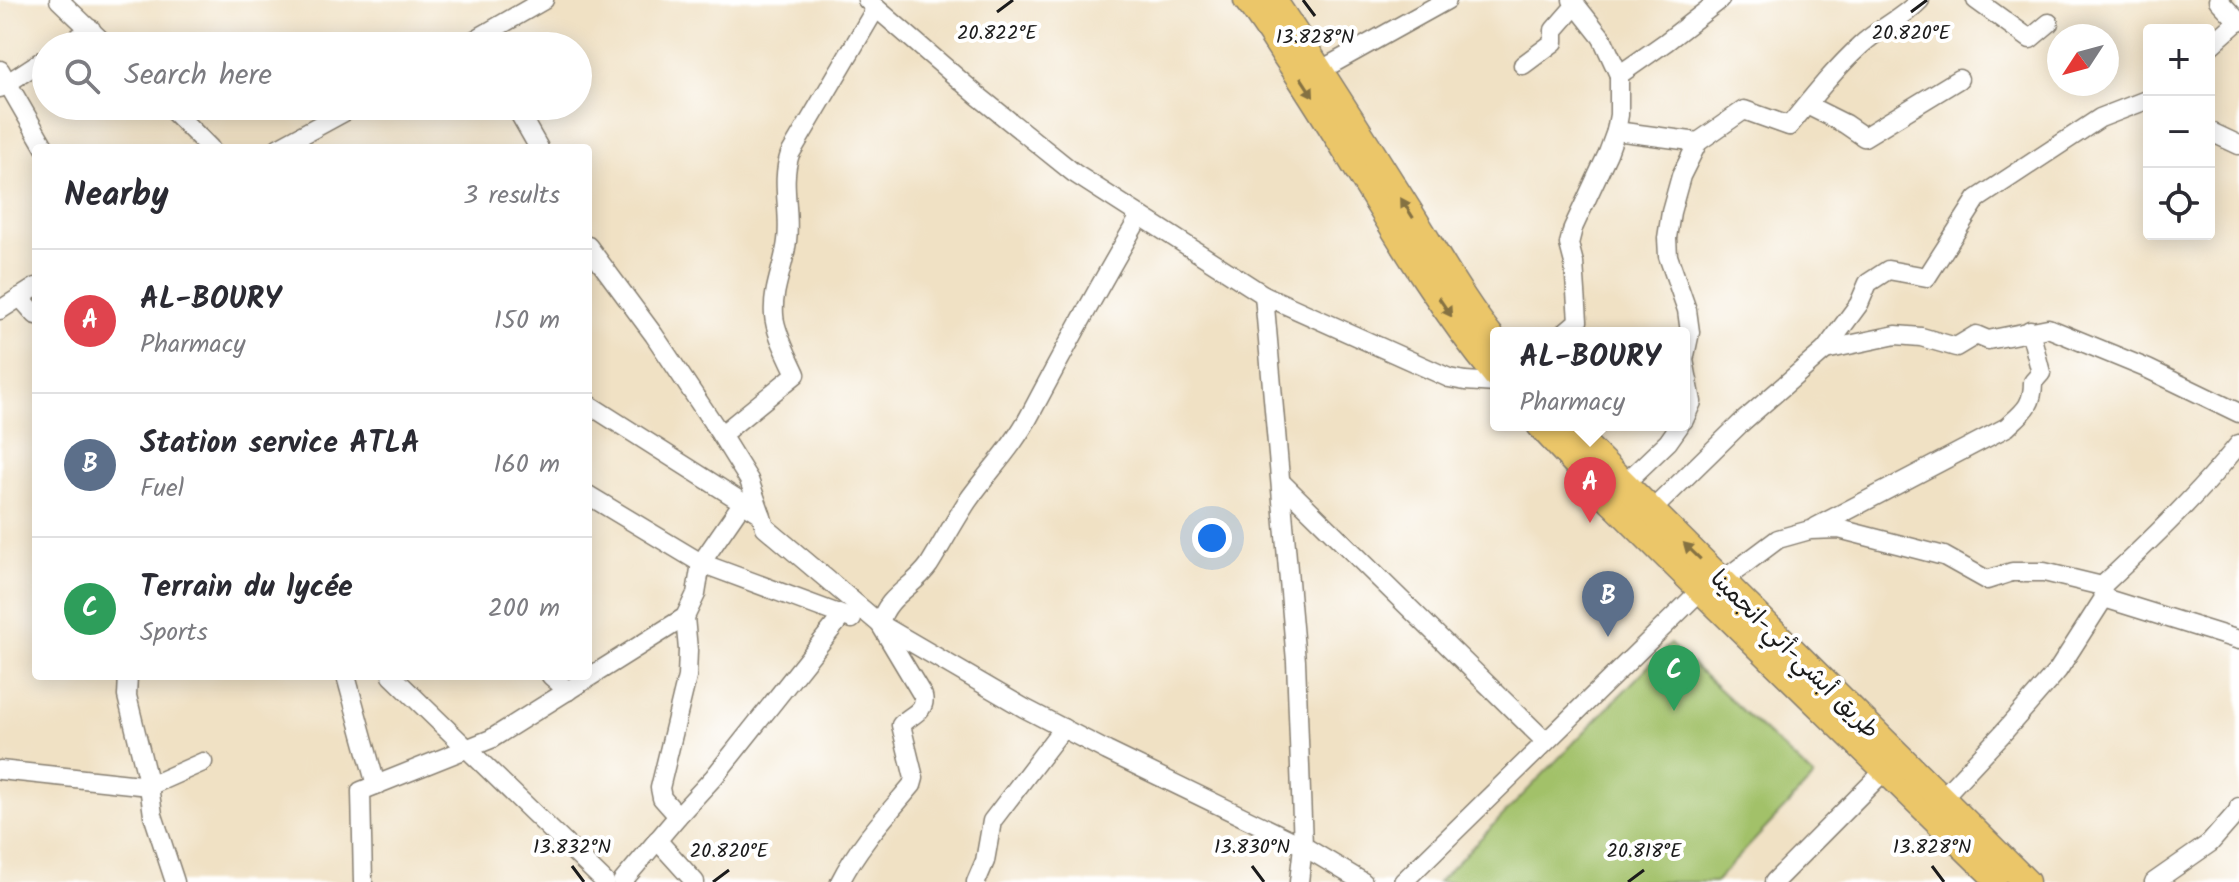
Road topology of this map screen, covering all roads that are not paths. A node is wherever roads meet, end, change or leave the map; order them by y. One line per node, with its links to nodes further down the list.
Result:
1 (59, 0): 14 (street)
2 (544, 0): 17 (street)
3 (1247, 0): 48 (highway, one-way to 48)
4 (1273, 0): 21 (highway)
5 (1447, 0): 21 (street)
6 (1720, 0): 22 (street)
7 (1920, 0): 26 (street)
8 (1976, 0): 13 (street)
9 (2218, 0): 12 (street)
10 (1574, 3): 20 (street); 22 (street)
11 (872, 4): 38 (street); 55 (street)
12 (2238, 22): 18 (street)
13 (2049, 23)
14 (91, 29): 15 (street); 16 (street)
15 (86, 32)
16 (94, 32)
17 (493, 32)
18 (2215, 42)
19 (32, 65): 24 (street)
20 (1523, 65)
21 (1321, 70): 46 (highway, one-way to 21)
22 (1619, 75): 30 (street)
23 (1959, 79): 26 (street)
24 (2, 80): 33 (street)
25 (2143, 101): 47 (street)
26 (1807, 105): 32 (street)
27 (182, 120): 34 (street)
28 (329, 120): 35 (street)
29 (523, 120): 36 (street)
30 (1616, 131): 32 (street); 43 (street)
31 (2215, 134): 37 (street)
32 (1698, 142): 44 (street)
33 (42, 144)
34 (206, 144)
35 (285, 144)
36 (537, 144)
37 (2239, 145)
38 (1140, 216): 41 (street); 69 (street)
39 (592, 251): 55 (street)
40 (28, 292): 42 (street)
41 (1264, 295): 49 (street); 57 (street)
42 (0, 310)
43 (1571, 327)
44 (1689, 327)
45 (2030, 330): 47 (street); 51 (street); 63 (street)
46 (1490, 336)
47 (1825, 350): 61 (street)
48 (1490, 368)
49 (1490, 383)
50 (592, 407): 60 (street)
51 (2239, 413)
52 (1546, 431): 65 (highway)
53 (1571, 431): 58 (highway, طريق أبشي-أتي-انجمينا)
54 (1676, 431): 58 (street)
55 (721, 435): 62 (street)
56 (2239, 444): 66 (street)
57 (1282, 483): 79 (street); 90 (street)
58 (1623, 485): 61 (highway, طريق أبشي-أتي-انجمينا)
59 (592, 497): 64 (street)
60 (743, 502): 62 (street); 64 (street)
61 (1651, 511): 65 (highway, طريق أبشي-أتي-انجمينا, one-way to 61)
62 (761, 514): 69 (street)
63 (1810, 530): 65 (street); 66 (street)
64 (701, 563): 67 (street); 68 (street)
65 (1712, 586): 79 (street); 82 (highway)
66 (2103, 592): 70 (street); 86 (street)
67 (842, 616): 69 (street); 88 (street)
68 (685, 617): 71 (street); 88 (street)
69 (880, 624): 78 (street); 96 (street)
70 (2239, 640)
71 (592, 676)
72 (128, 680): 85 (street)
73 (347, 680): 84 (street)
74 (396, 680): 80 (street)
75 (556, 680): 77 (street)
76 (585, 680): 77 (street)
77 (568, 691): 80 (street)
78 (1063, 728): 90 (street); 97 (street)
79 (1545, 741): 100 (street)
80 (467, 748): 84 (street); 93 (street)
81 (203, 762): 85 (street)
82 (1891, 764): 86 (highway, طريق أبشي-أتي-انجمينا); 101 (street); 102 (highway)
83 (0, 770): 85 (street)
84 (376, 785): 92 (street)
85 (149, 786): 91 (street)
86 (1942, 798): 103 (highway, طريق أبشي-أتي-انجمينا)
87 (2239, 807): 104 (street)
88 (678, 816): 89 (street)
89 (657, 840): 94 (street); 95 (street)
90 (1303, 846): 98 (street); 99 (street)
91 (175, 882)
92 (363, 882)
93 (605, 882)
94 (622, 882)
95 (695, 882)
96 (840, 882)
97 (976, 882)
98 (1299, 882)
99 (1363, 882)
100 (1403, 882)
101 (1774, 882)
102 (2000, 882)
103 (2026, 882)
104 (2154, 882)

